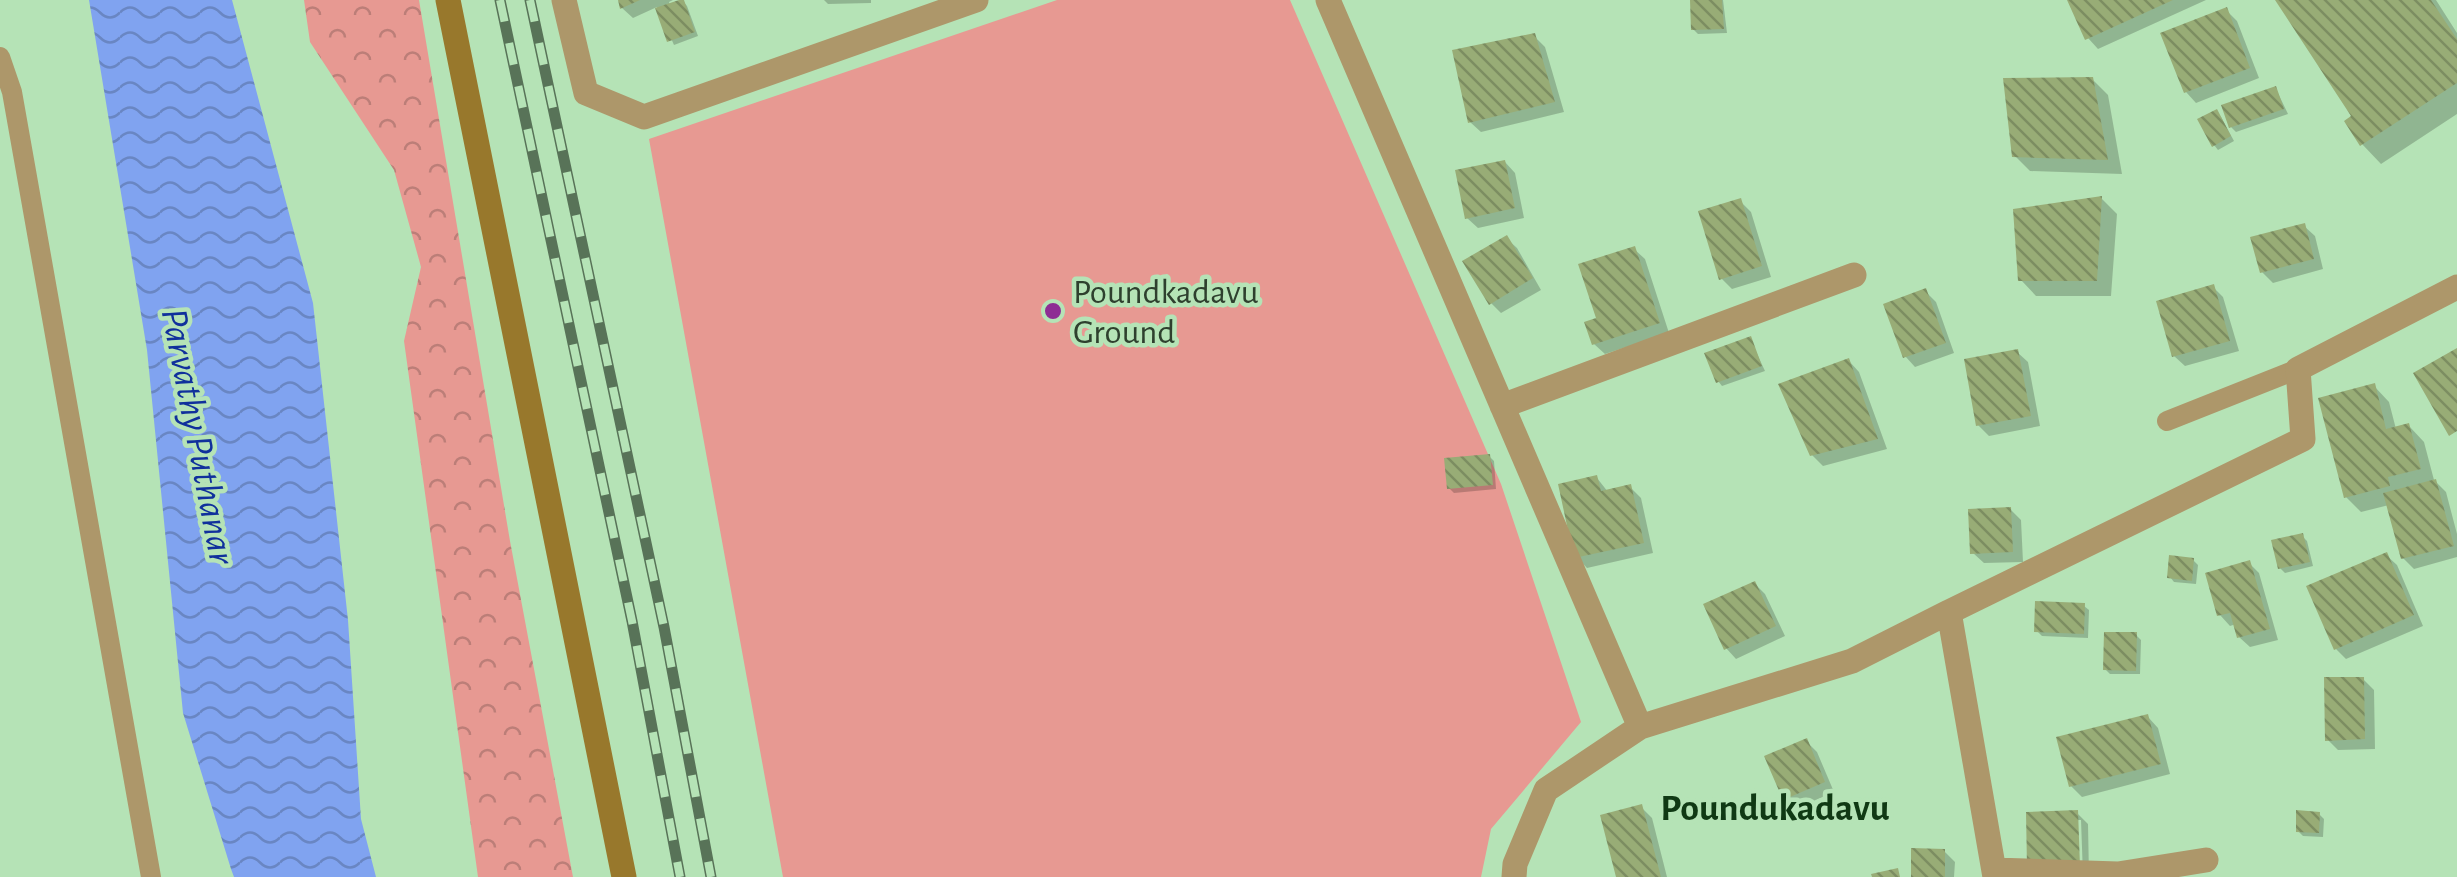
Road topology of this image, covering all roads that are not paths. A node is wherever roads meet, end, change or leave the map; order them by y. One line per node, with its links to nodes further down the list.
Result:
1 (448, 0): 16 (main road)
2 (564, 0): 3 (street)
3 (976, 0)
4 (1328, 0): 9 (street)
5 (0, 57): 15 (lane)
6 (1854, 274): 9 (street)
7 (2457, 287): 8 (street)
8 (2298, 369): 10 (lane); 11 (street)
9 (1502, 406): 12 (street)
10 (2167, 421)
11 (1949, 612): 12 (street); 14 (street)
12 (1640, 727): 17 (street)
13 (2206, 860): 14 (street)
14 (1995, 874)
15 (150, 877)
16 (624, 877)
17 (1514, 877)

